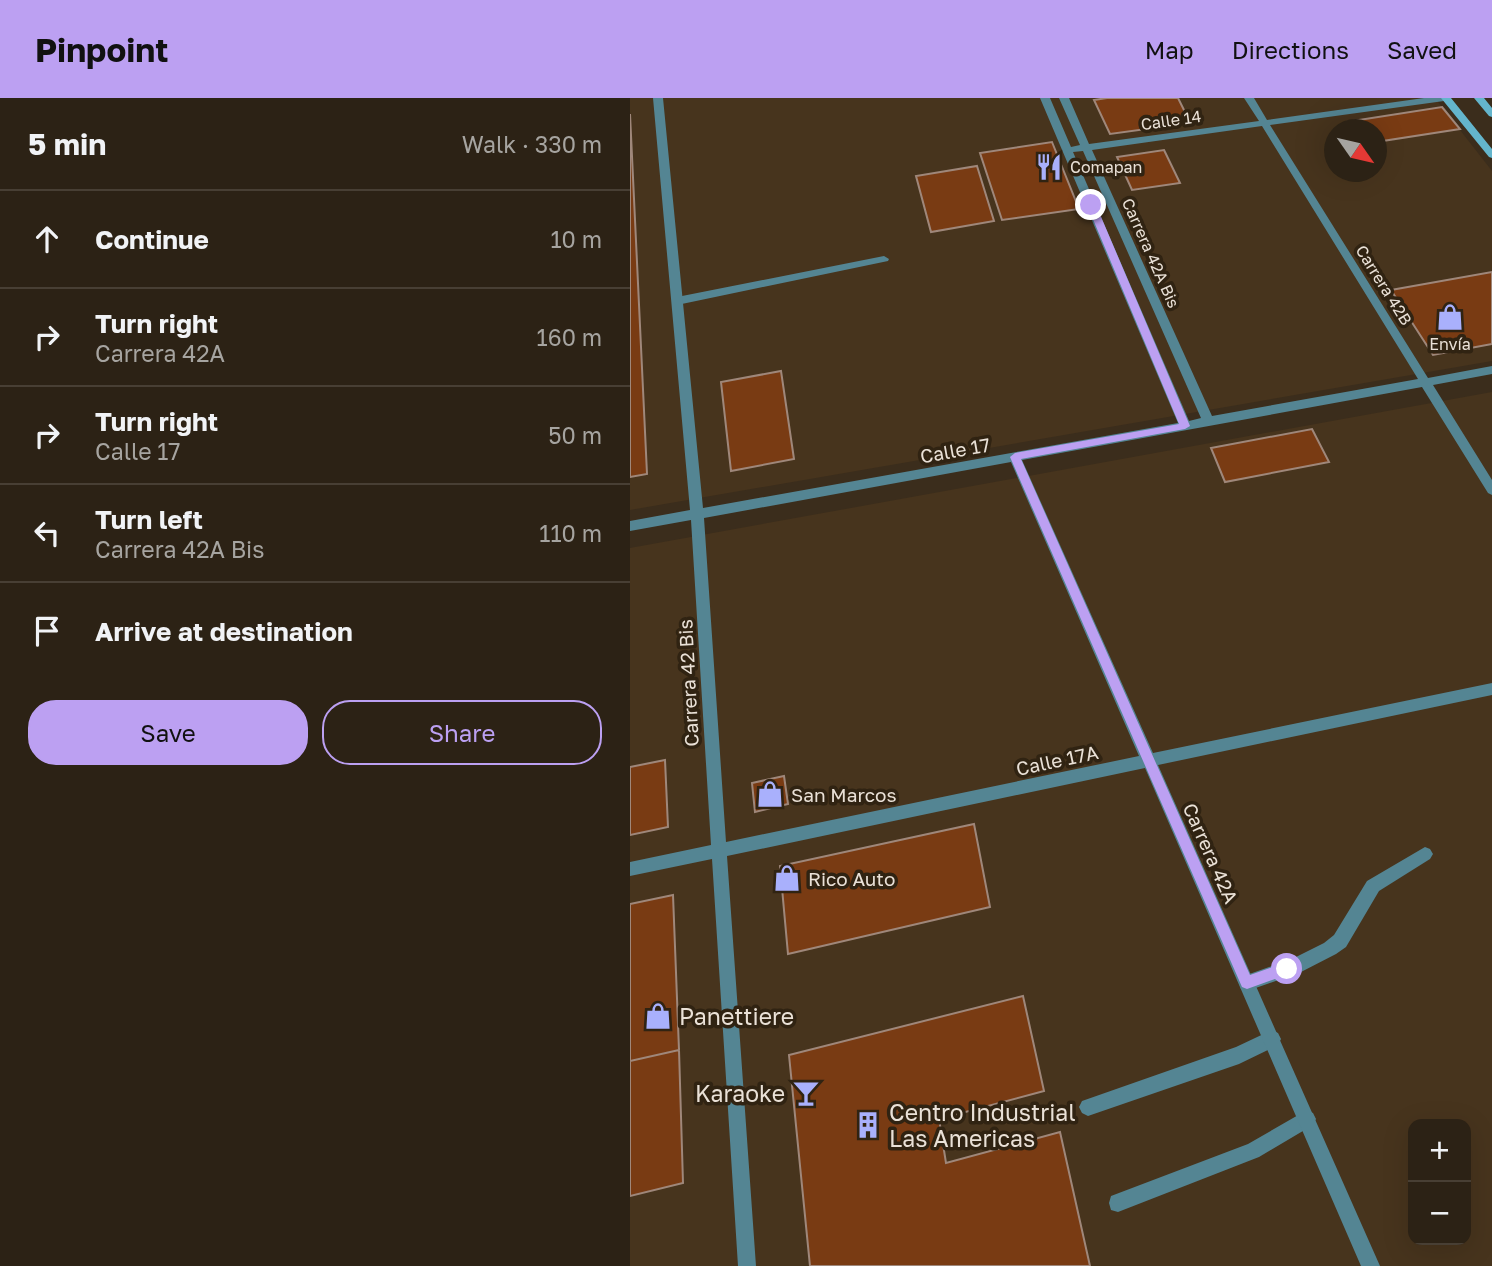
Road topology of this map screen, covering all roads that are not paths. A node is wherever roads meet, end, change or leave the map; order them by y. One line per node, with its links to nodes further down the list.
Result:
1 (658, 98): 17 (street, Carrera 42 Bis)
2 (1045, 98): 10 (street, Carrera 42A Bis)
3 (1064, 98): 9 (street, Carrera 42A Bis)
4 (1249, 98): 8 (street, Carrera 42B)
5 (1445, 98): 8 (street, Calle 14); 11 (street)
6 (1479, 98): 7 (street)
7 (1492, 114)
8 (1264, 123): 9 (street, Calle 14); 19 (street, Carrera 42B)
9 (1087, 148): 10 (street, Calle 14); 12 (street, Carrera 42A Bis)
10 (1068, 150): 13 (street, Carrera 42A Bis)
11 (1492, 155)
12 (1111, 201): 13 (street); 14 (street, Carrera 42A Bis)
13 (1091, 205): 15 (street, Carrera 42A Bis)
14 (1130, 244): 15 (street); 20 (street, Carrera 42A Bis)
15 (1110, 248): 21 (street, Carrera 42A Bis)
16 (884, 259): 17 (street)
17 (677, 301): 24 (street, Carrera 42 Bis)
18 (1492, 370): 19 (street, Calle 17)
19 (1427, 382): 20 (street, Calle 17); 23 (street, Carrera 42B)
20 (1209, 422): 21 (street, Calle 17)
21 (1185, 426): 22 (street, Calle 17)
22 (1015, 457): 24 (street, Calle 17); 27 (street, Carrera 42A)
23 (1492, 490)
24 (698, 514): 25 (street, Calle 17); 28 (street, Carrera 42 Bis)
25 (630, 526)
26 (1492, 689): 27 (street, Calle 17A)
27 (1149, 760): 28 (street, Calle 17A); 31 (street, Carrera 42A)
28 (718, 851): 30 (street, Calle 17A); 36 (street, Carrera 42 Bis)
29 (1425, 854): 31 (street)
30 (630, 869)
31 (1247, 983): 32 (street, Carrera 42A)
32 (1272, 1039): 33 (street); 34 (street, Carrera 42A)
33 (1088, 1107)
34 (1307, 1119): 35 (street); 37 (street, Carrera 42A)
35 (1118, 1203)
36 (747, 1266)
37 (1371, 1266)

